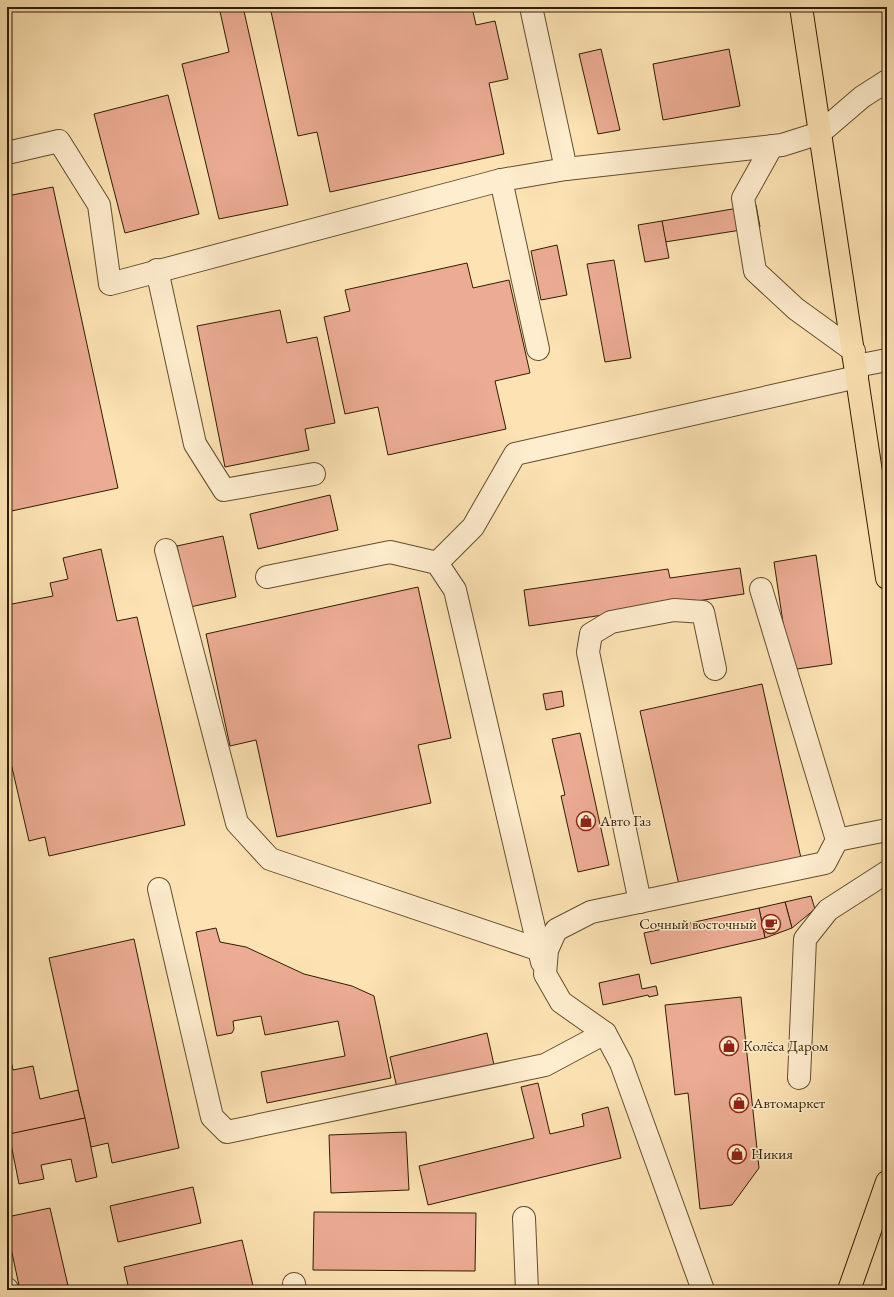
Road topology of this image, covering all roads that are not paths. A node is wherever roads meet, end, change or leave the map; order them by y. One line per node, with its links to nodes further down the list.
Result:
1 (531, 7): 7 (lane)
2 (801, 7): 4 (main road)
3 (887, 81): 4 (lane)
4 (820, 133): 5 (lane); 12 (main road)
5 (772, 146): 7 (lane); 12 (lane)
6 (7, 153): 9 (lane)
7 (566, 169): 8 (lane)
8 (501, 180): 9 (lane); 10 (lane)
9 (157, 270): 13 (lane)
10 (538, 349)
11 (887, 360): 12 (lane)
12 (856, 365): 15 (lane); 17 (main road)
13 (314, 474)
14 (166, 550): 25 (lane)
15 (437, 563): 16 (lane); 25 (lane)
16 (267, 577)
17 (887, 578)
18 (761, 589): 21 (lane)
19 (715, 669): 24 (lane)
20 (887, 830): 21 (lane)
21 (838, 840): 24 (lane)
22 (887, 872): 28 (lane)
23 (159, 889): 27 (lane)
24 (640, 902): 26 (lane)
25 (540, 950): 26 (lane)
26 (545, 974): 27 (lane)
27 (605, 1034): 33 (lane)
28 (798, 1078)
29 (887, 1183): 31 (main road); 34 (main road)
30 (524, 1218): 32 (lane)
31 (887, 1226)
32 (527, 1290)
33 (703, 1290)
34 (849, 1290)

